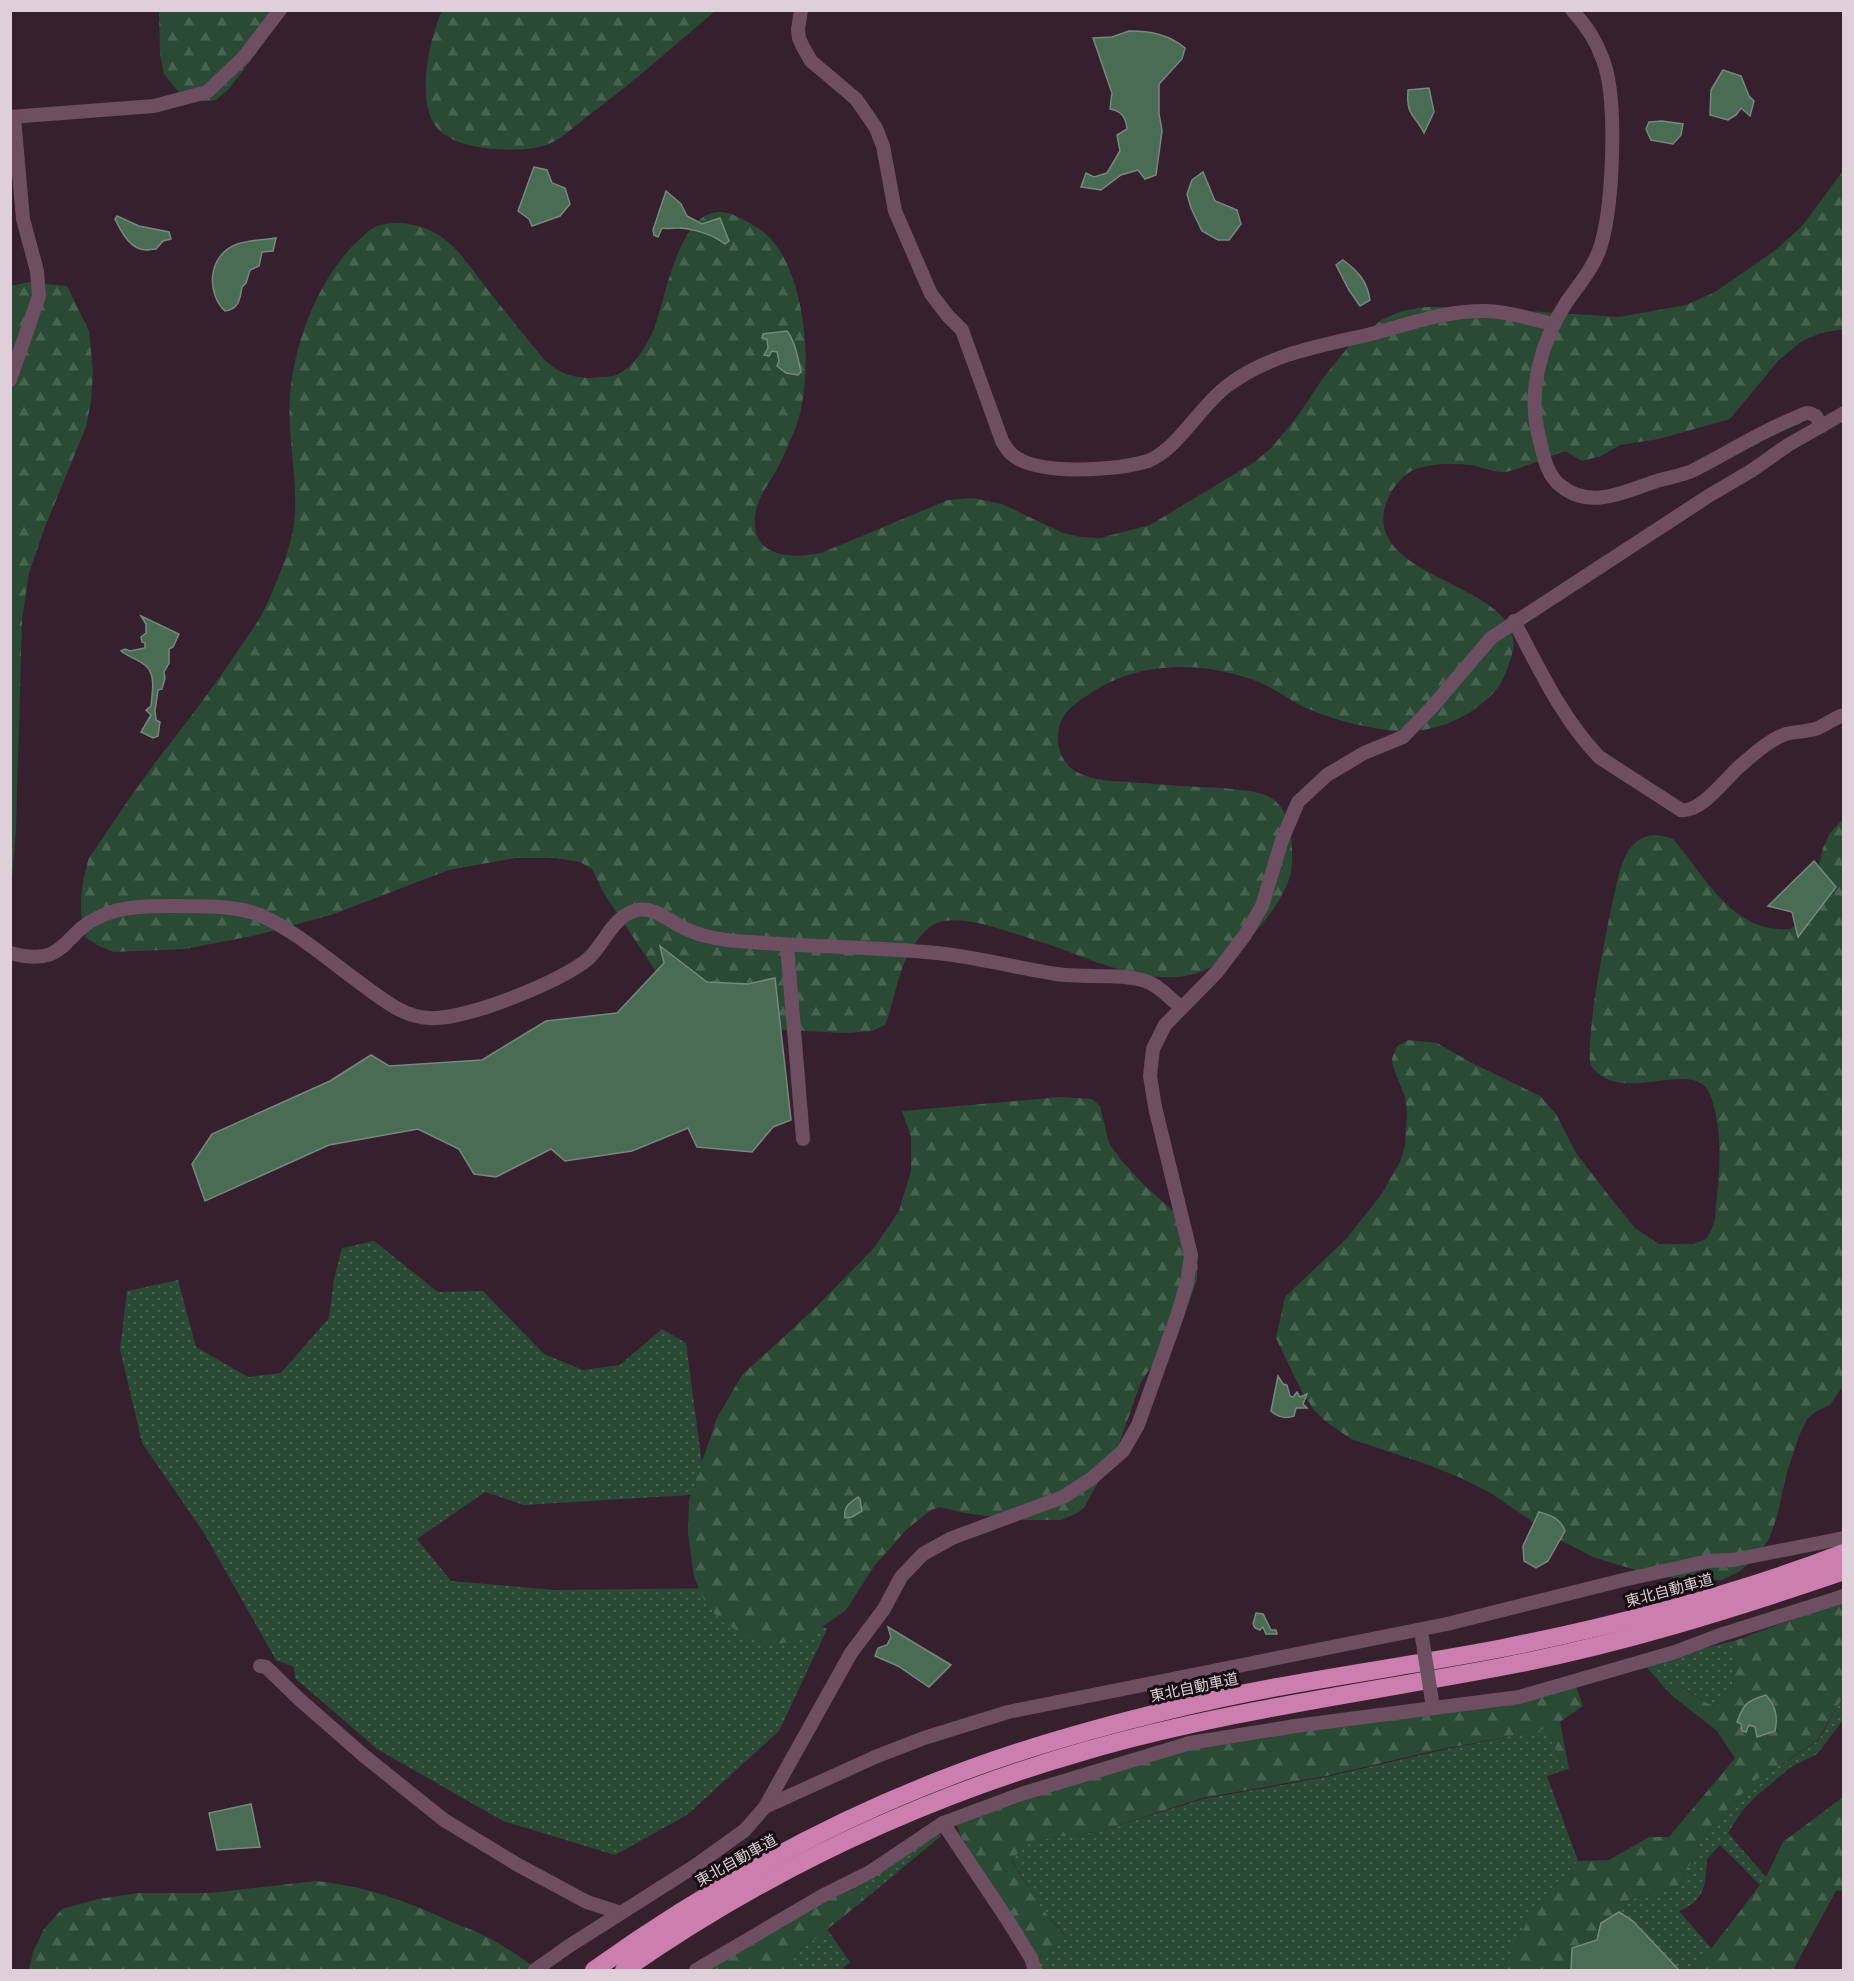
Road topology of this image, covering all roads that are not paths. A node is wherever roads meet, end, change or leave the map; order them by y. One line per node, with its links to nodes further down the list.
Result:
1 (280, 10): 4 (street)
2 (801, 10): 5 (street)
3 (1572, 10): 5 (street)
4 (12, 117): 6 (street)
5 (1554, 324): 8 (street)
6 (10, 380)
7 (1844, 413): 8 (street)
8 (1822, 426): 9 (street)
9 (1514, 621): 10 (street); 13 (street)
10 (1844, 715)
11 (787, 945): 12 (street); 13 (street); 14 (street)
12 (10, 953)
13 (1181, 1007): 22 (street)
14 (803, 1138)
15 (1844, 1538): 19 (street)
16 (1844, 1553): 26 (highway, 東北自動車道)
17 (1844, 1571): 27 (highway)
18 (1844, 1596): 21 (street)
19 (1419, 1633): 21 (street, bridge); 22 (street)
20 (260, 1666): 24 (street)
21 (1431, 1705): 23 (street)
22 (765, 1807): 24 (street)
23 (942, 1823): 28 (street); 29 (street)
24 (621, 1912): 25 (street)
25 (535, 1971)
26 (594, 1971)
27 (624, 1971)
28 (696, 1971)
29 (1035, 1971)

